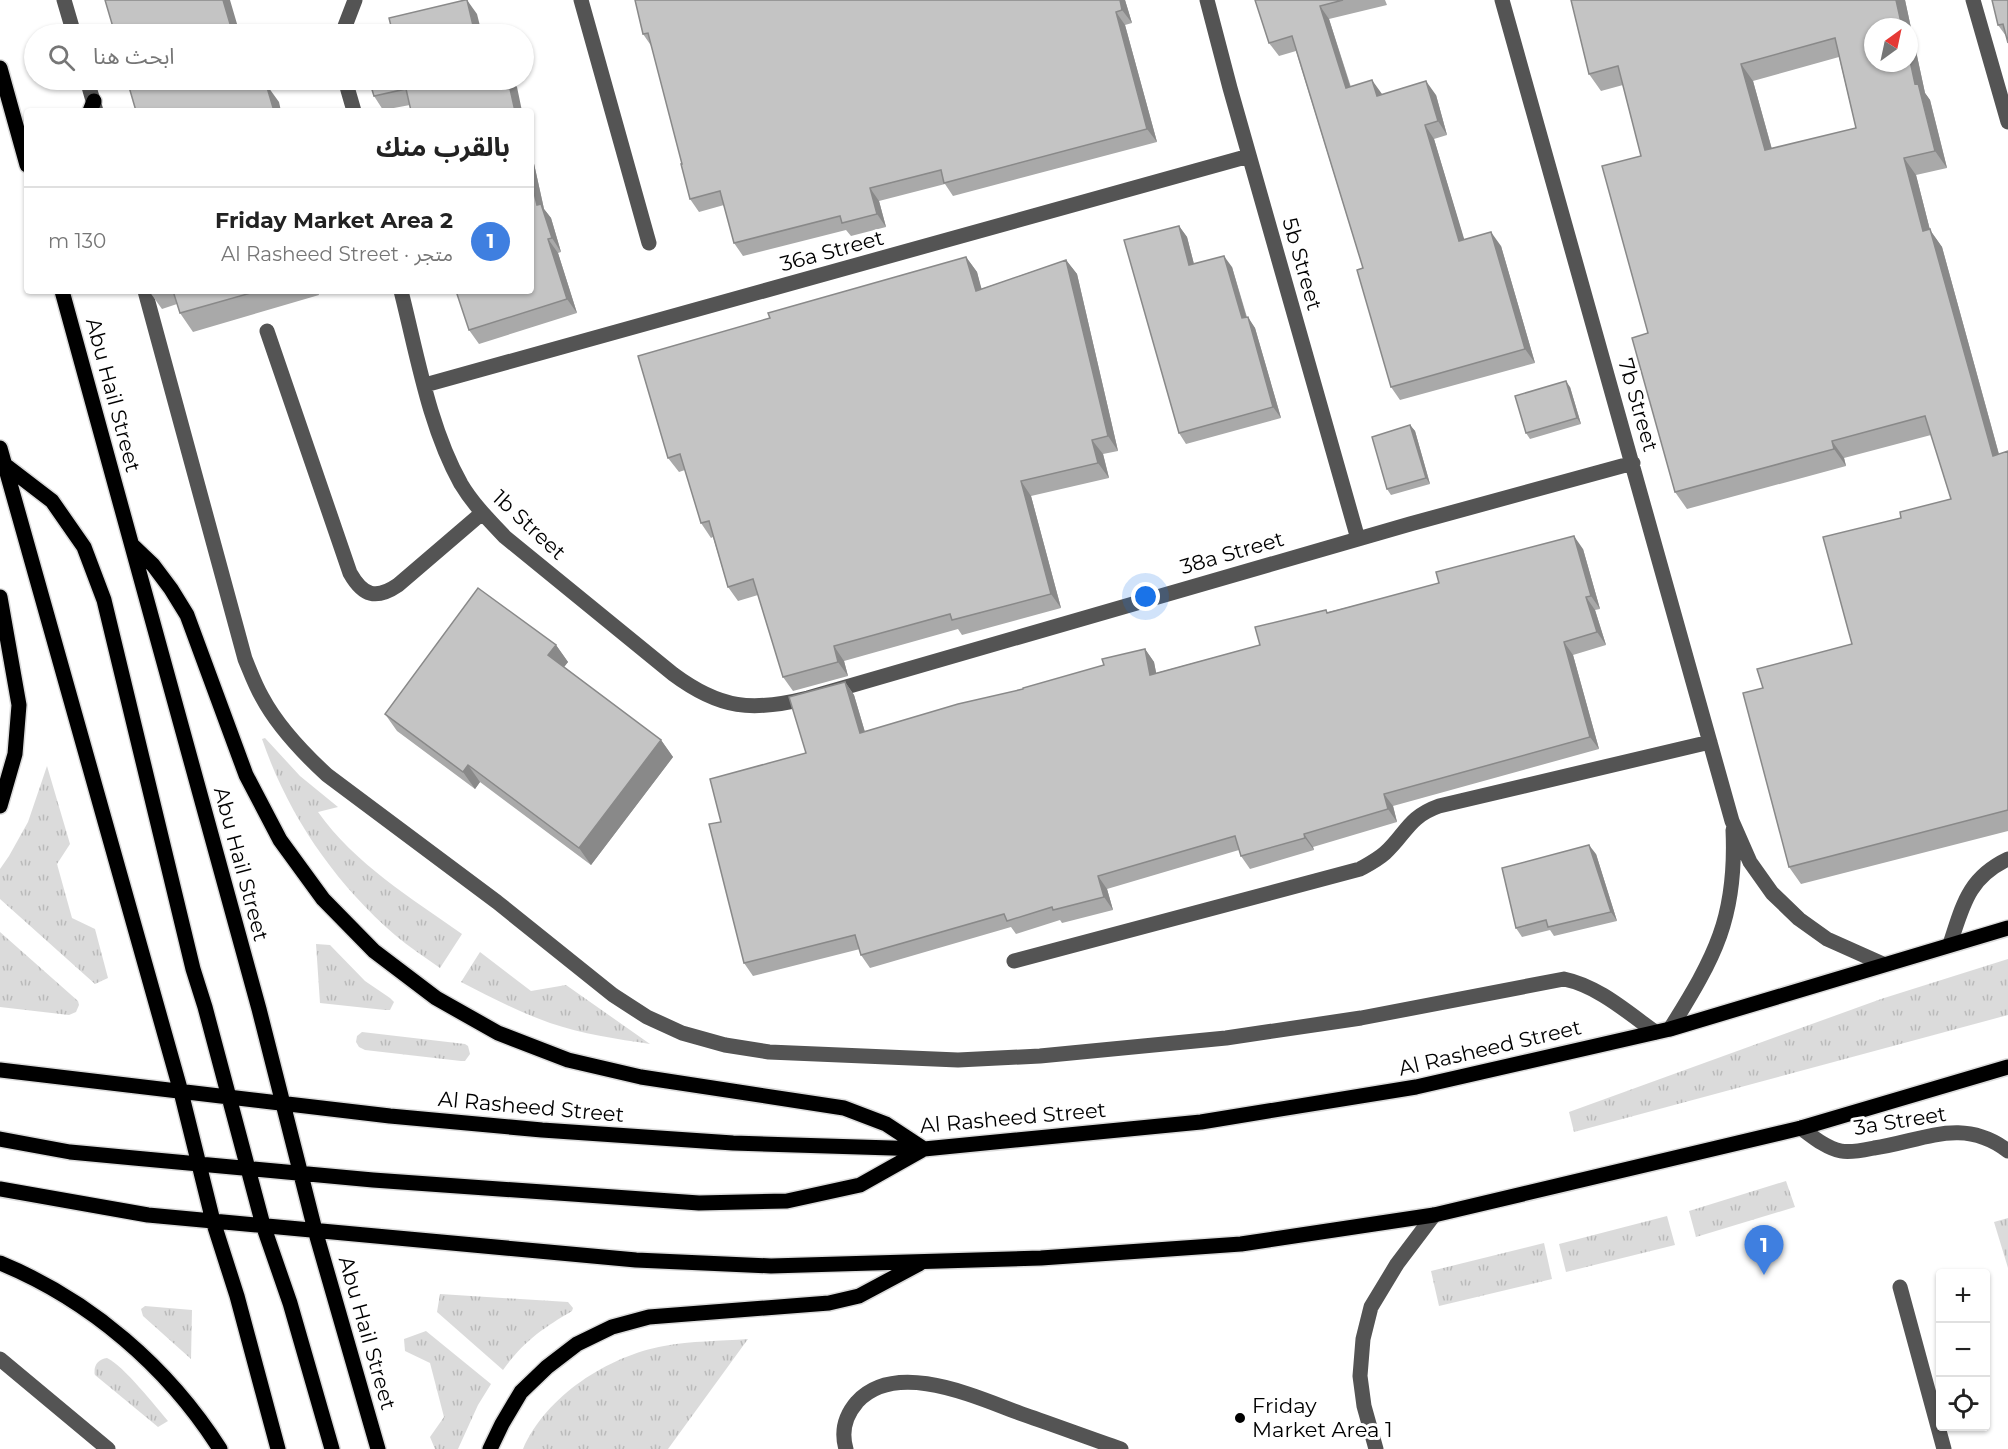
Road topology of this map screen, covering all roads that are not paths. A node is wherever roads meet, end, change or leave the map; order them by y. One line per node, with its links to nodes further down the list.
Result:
1 (64, 0): 7 (street)
2 (355, 0): 8 (street)
3 (581, 0): 17 (street)
4 (1207, 0): 16 (street, 5b Street)
5 (1502, 0): 24 (street, 7b Street)
6 (1973, 0): 14 (street)
7 (71, 24)
8 (346, 24)
9 (0, 68): 15 (main road)
10 (89, 90): 12 (street)
11 (348, 90): 13 (street)
12 (93, 108)
13 (353, 108)
14 (2008, 122)
15 (24, 154)
16 (1249, 156): 22 (street, 36a Street); 28 (street, 5b Street)
17 (649, 243)
18 (63, 294): 29 (main road, Abu Hail Street)
19 (146, 294): 40 (street)
20 (402, 294): 22 (street, 1b Street)
21 (267, 331): 27 (street)
22 (425, 385): 27 (street, 1b Street)
23 (0, 448): 25 (main road)
24 (1633, 464): 28 (street, 38a Street); 32 (street, 7b Street)
25 (5, 465): 26 (main road); 43 (main road); 44 (main road)
26 (0, 485)
27 (482, 513): 31 (street, 1b Street)
28 (1358, 539): 31 (street, 38a Street)
29 (132, 545): 45 (main road, Abu Hail Street); 48 (main road)
30 (0, 597): 33 (main road)
31 (738, 705)
32 (1710, 742): 34 (street, 7b Street); 38 (street)
33 (0, 806)
34 (1732, 821): 39 (street, 7b Street); 40 (street, 7b Street)
35 (2008, 859): 37 (street)
36 (2008, 928): 37 (main road, Al Rasheed Street)
37 (1950, 944): 39 (main road, Al Rasheed Street)
38 (1014, 961)
39 (1882, 964): 40 (main road, Al Rasheed Street)
40 (1662, 1030): 48 (main road, Al Rasheed Street)
41 (2008, 1067): 46 (main road)
42 (0, 1070): 43 (main road, Al Rasheed Street)
43 (181, 1092): 44 (main road, Al Rasheed Street); 50 (main road)
44 (227, 1097): 45 (main road, Al Rasheed Street); 51 (main road)
45 (283, 1103): 48 (main road, Al Rasheed Street); 52 (main road, Abu Hail Street)
46 (1801, 1128): 49 (street, 3a Street); 54 (main road)
47 (0, 1139): 50 (main road)
48 (924, 1149): 52 (main road)
49 (2008, 1151)
50 (199, 1164): 51 (main road); 55 (main road)
51 (249, 1168): 52 (main road); 56 (main road)
52 (301, 1173): 57 (main road, Abu Hail Street)
53 (0, 1189): 55 (main road)
54 (1434, 1215): 58 (main road); 70 (street)
55 (213, 1221): 56 (main road); 64 (main road)
56 (263, 1225): 57 (main road); 65 (main road)
57 (315, 1230): 58 (main road); 66 (main road, Abu Hail Street)
58 (921, 1262): 67 (main road)
59 (0, 1263): 63 (main road)
60 (1900, 1287): 71 (street)
61 (0, 1359): 62 (street)
62 (108, 1449)
63 (220, 1449)
64 (278, 1449)
65 (332, 1449)
66 (378, 1449)
67 (490, 1449)
68 (846, 1449): 69 (street)
69 (1121, 1449)
70 (1376, 1449)
71 (1944, 1449)

